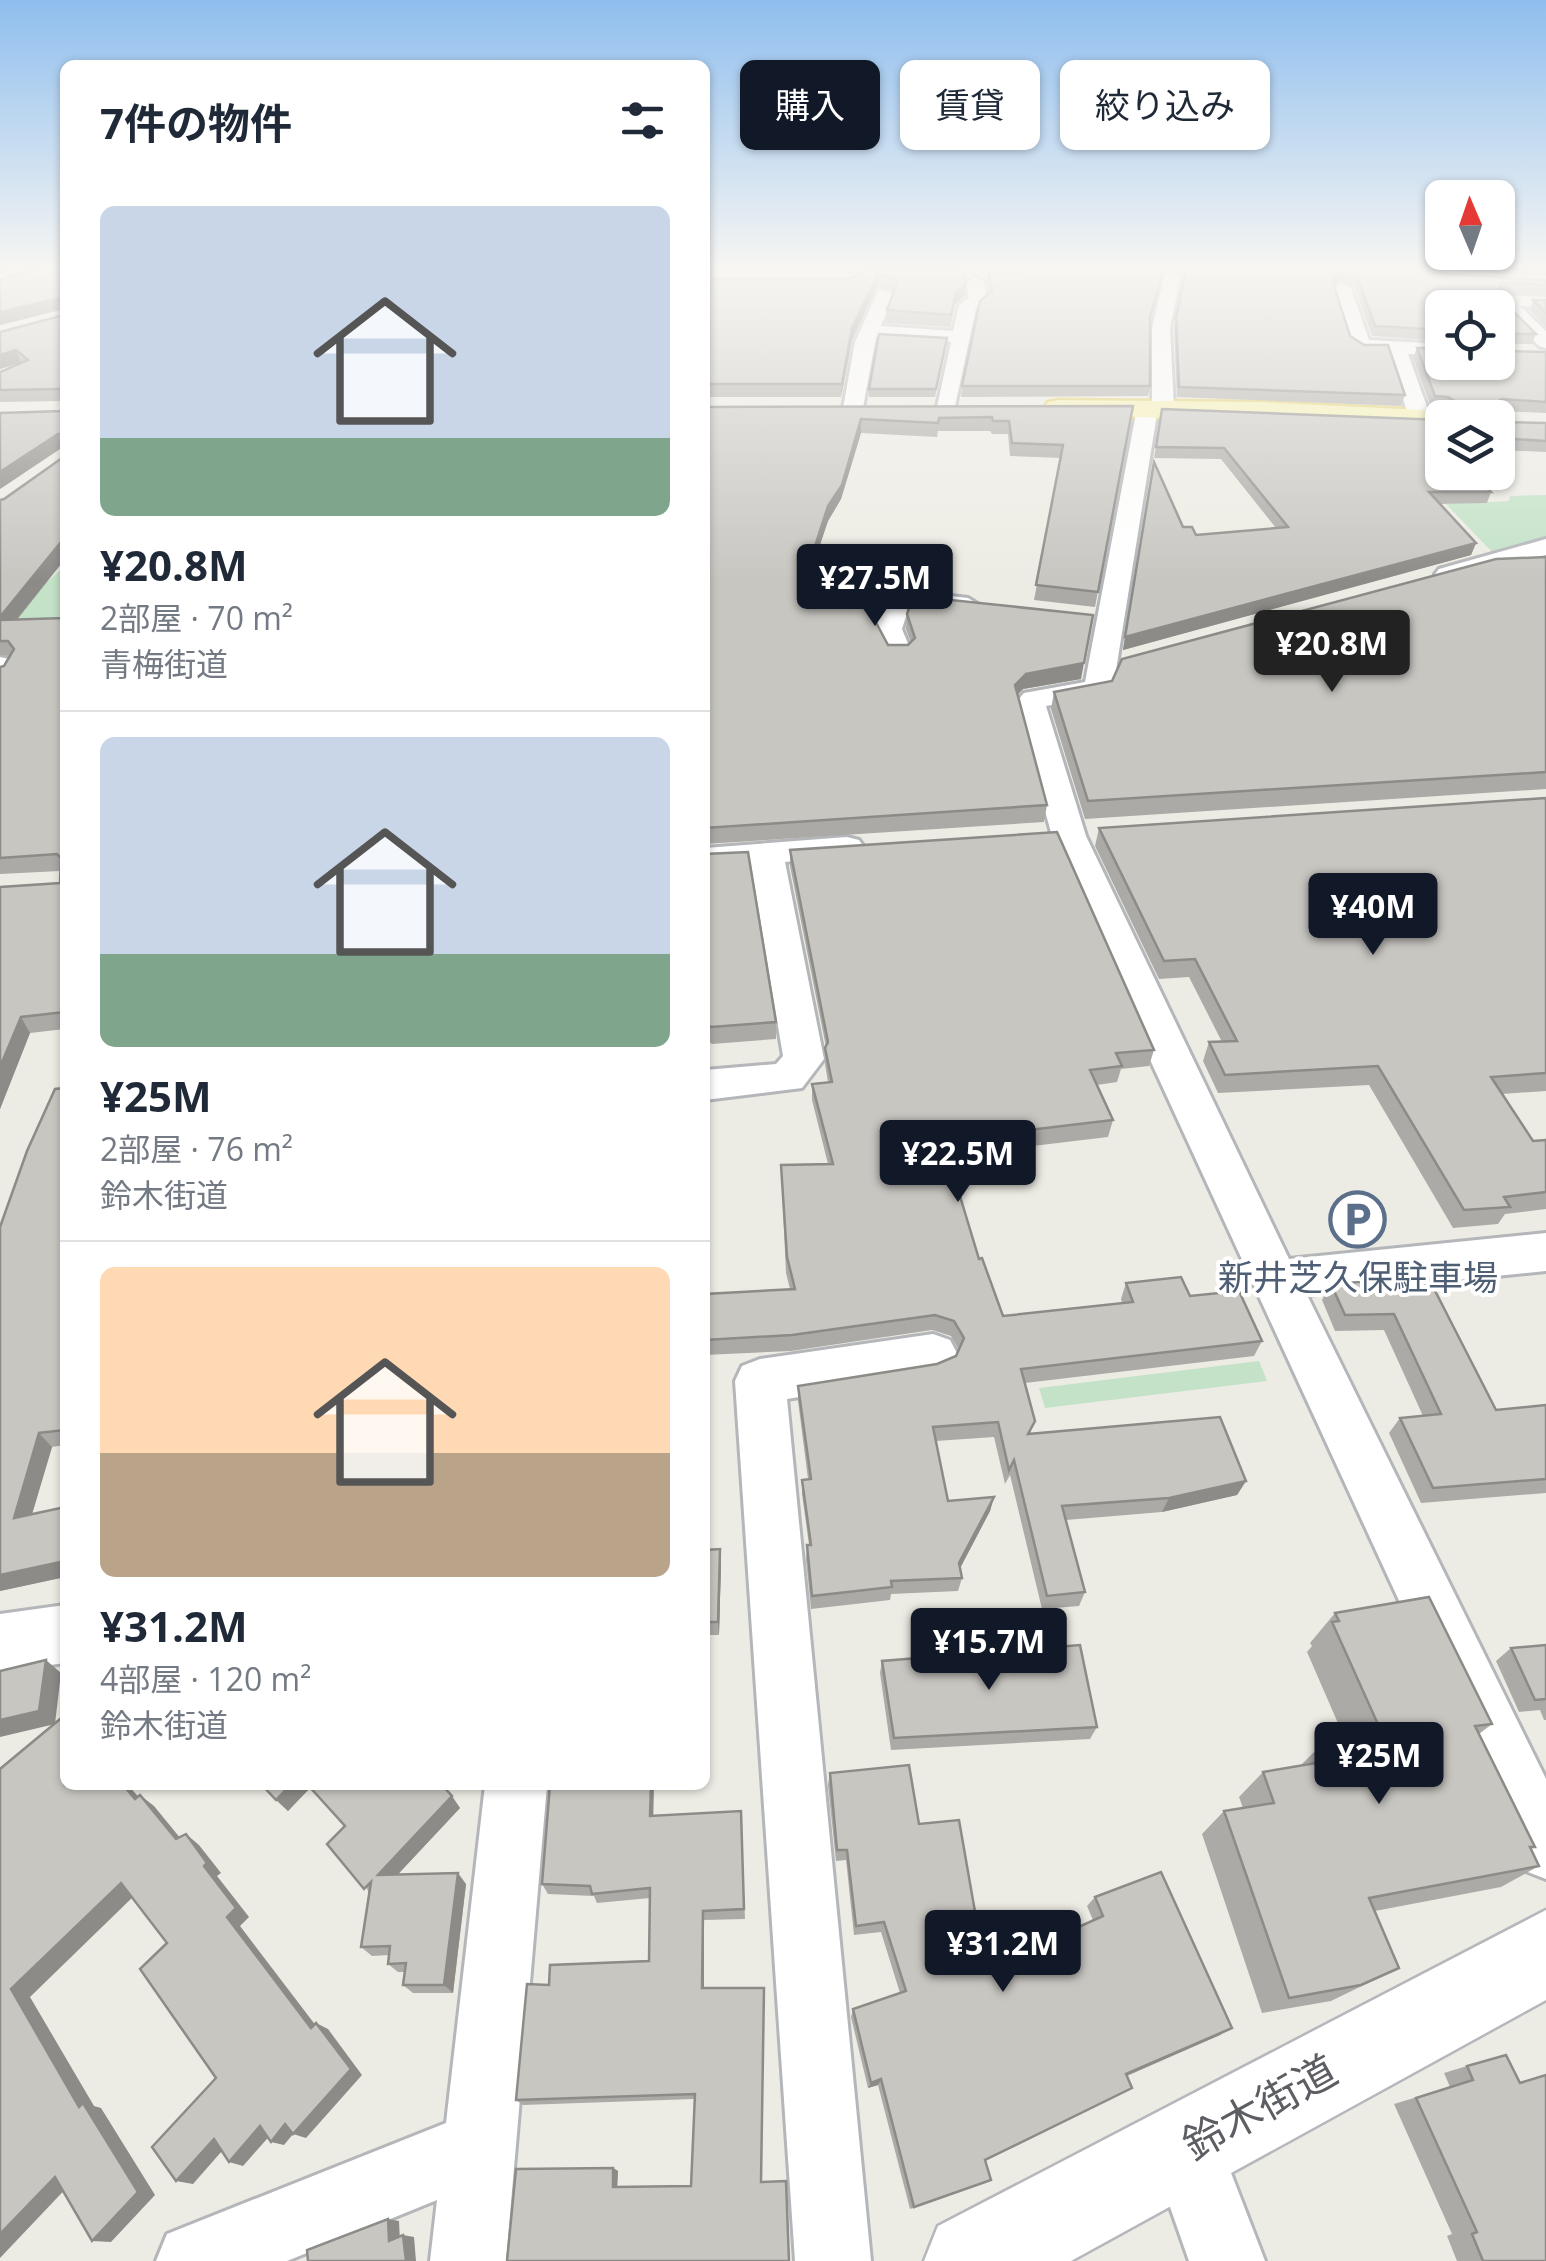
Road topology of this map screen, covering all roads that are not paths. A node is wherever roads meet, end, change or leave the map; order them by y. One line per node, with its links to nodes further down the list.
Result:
1 (866, 371): 9 (street)
2 (951, 371): 6 (street)
3 (1158, 371): 11 (street)
4 (1407, 371): 5 (street)
5 (1425, 405)
6 (937, 407): 7 (main road)
7 (976, 407)
8 (820, 408): 9 (main road)
9 (863, 408)
10 (1026, 408): 11 (main road)
11 (1155, 408): 12 (main road); 22 (street)
12 (1425, 419)
13 (1546, 546): 14 (street)
14 (1423, 581)
15 (994, 608): 16 (street)
16 (897, 650)
17 (879, 845): 18 (street)
18 (766, 854): 19 (street); 20 (street)
19 (710, 858)
20 (710, 1084)
21 (1546, 1252): 22 (street)
22 (1278, 1279): 27 (street)
23 (933, 1355): 33 (street)
24 (60, 1635): 25 (street)
25 (0, 1643)
26 (516, 1790): 29 (street)
27 (1546, 1847)
28 (1546, 1953): 30 (main road, 鈴木街道)
29 (480, 2146): 31 (street); 32 (street)
30 (1185, 2147): 34 (main road, 鈴木街道); 35 (street)
31 (194, 2261)
32 (468, 2261)
33 (834, 2261)
34 (973, 2261)
35 (1227, 2261)

